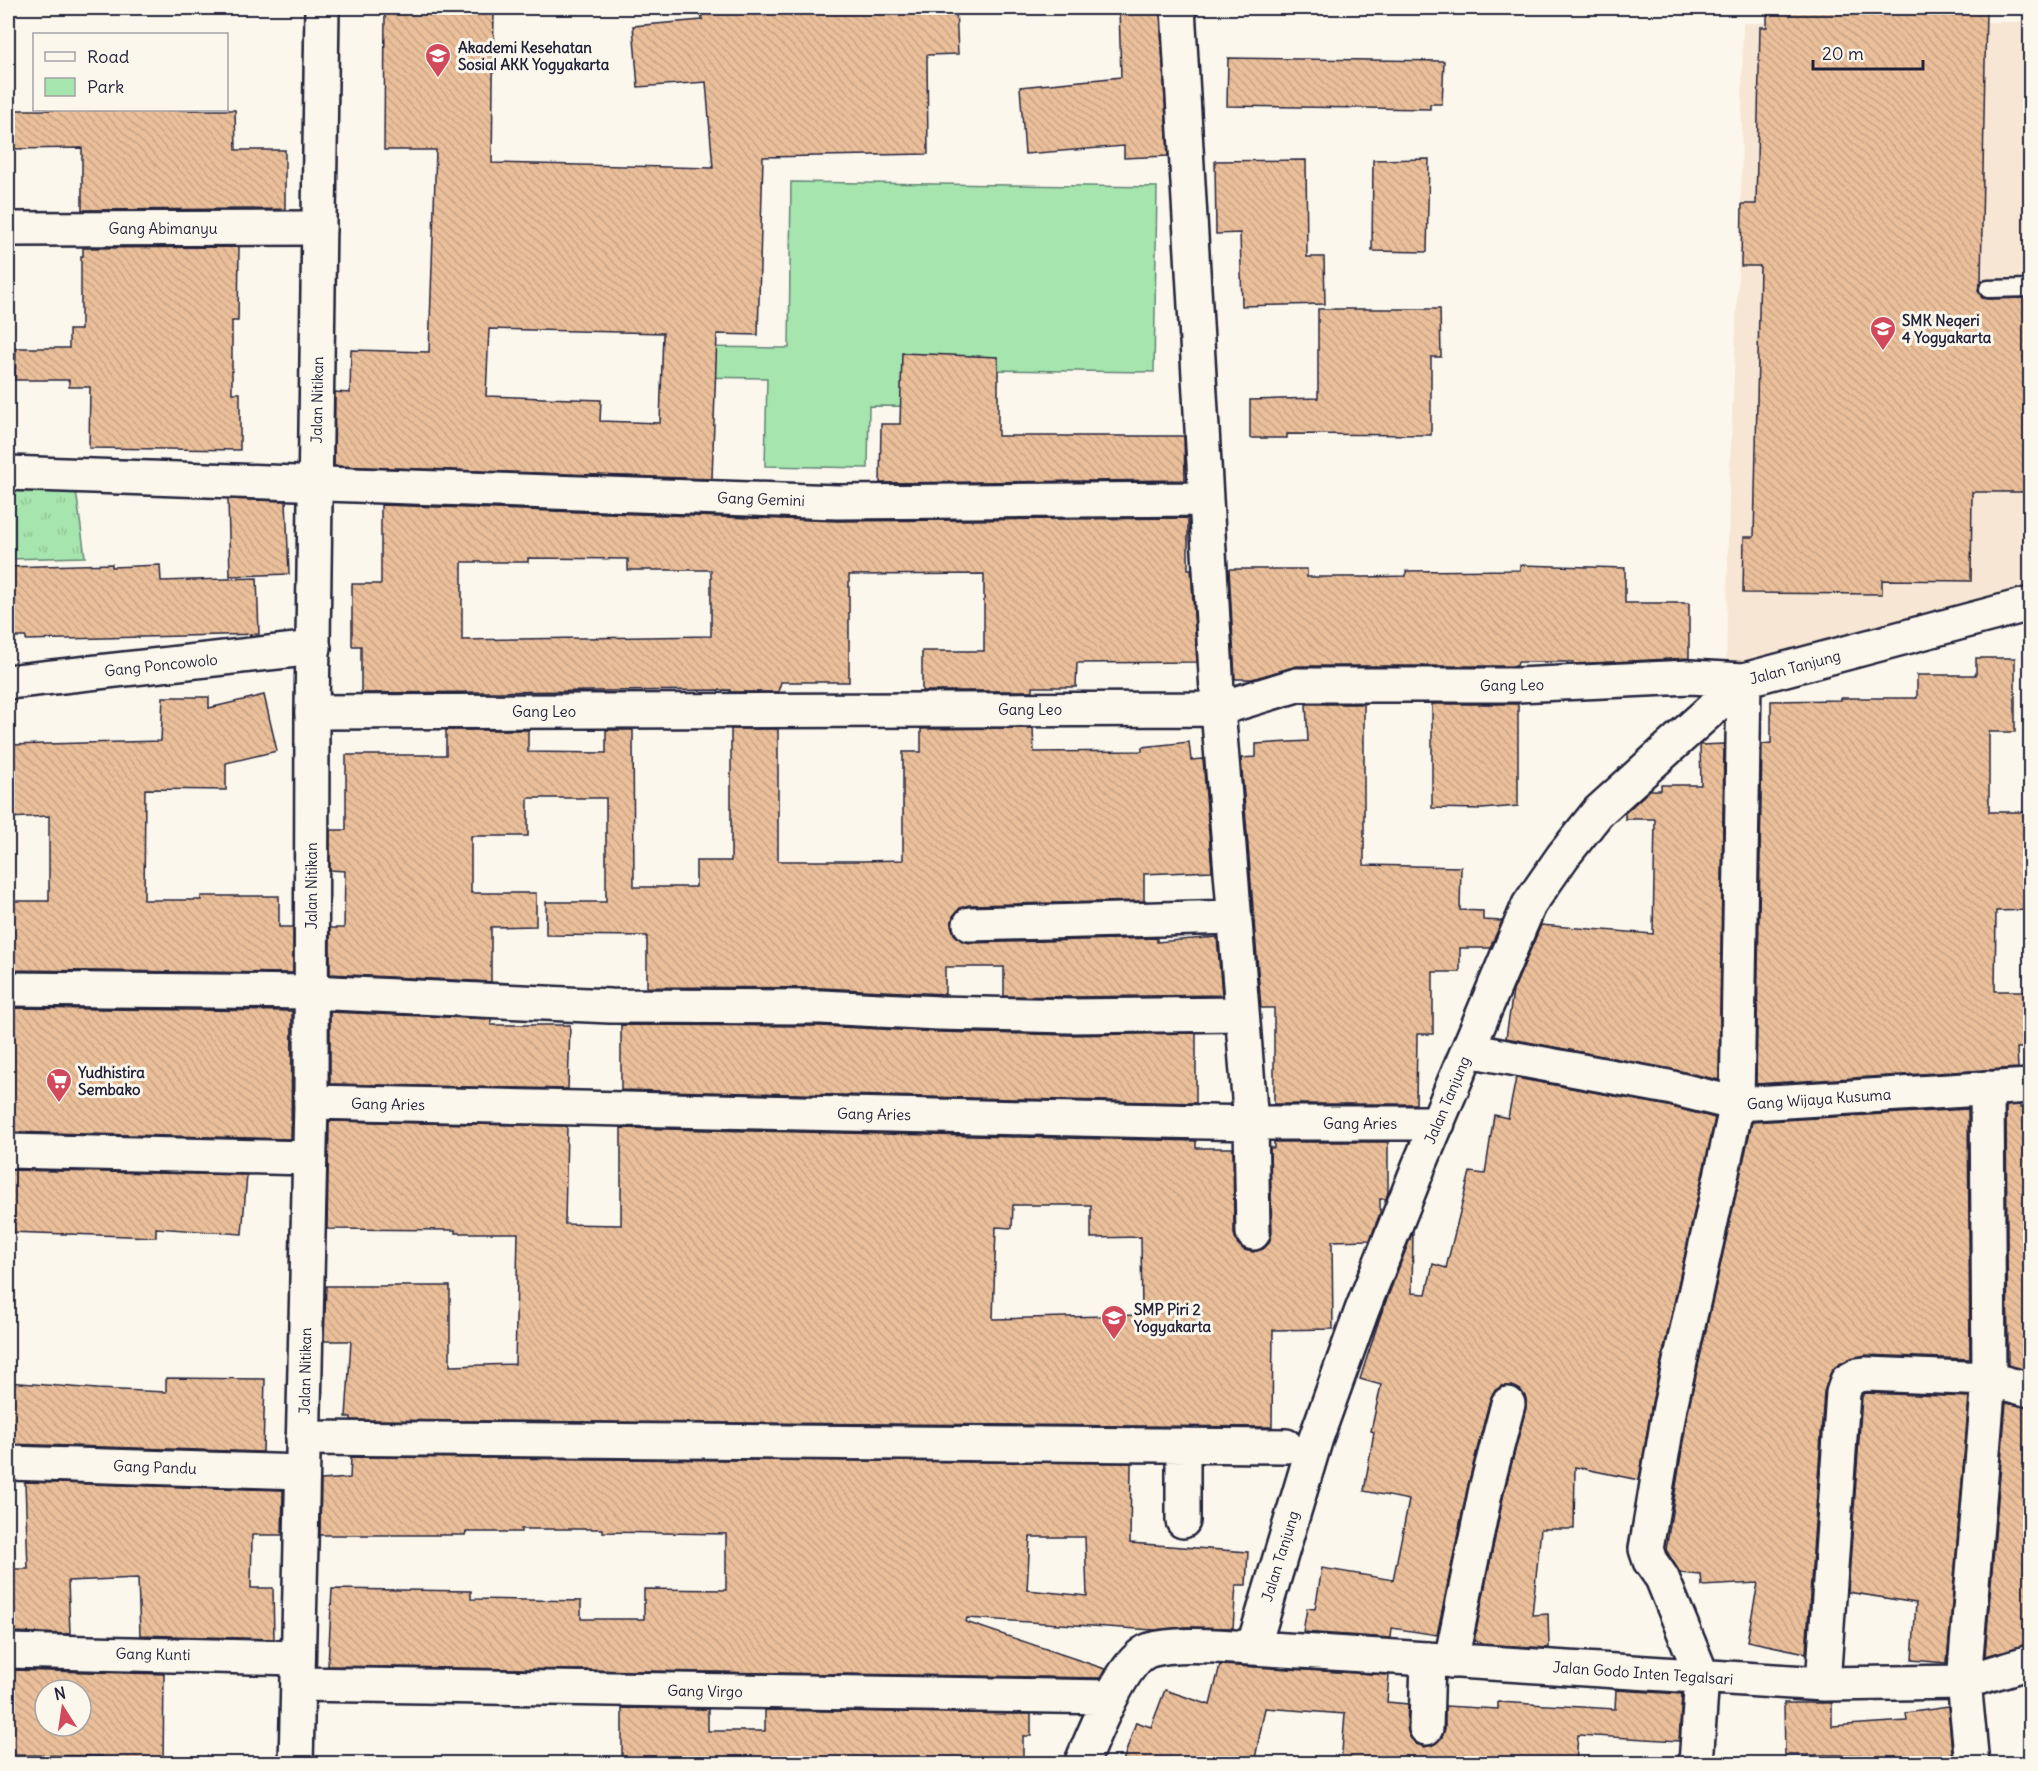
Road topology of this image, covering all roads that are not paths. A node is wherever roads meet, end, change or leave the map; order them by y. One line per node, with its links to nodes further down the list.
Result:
1 (322, 8): 3 (street, Jalan Nitikan)
2 (1178, 8): 9 (street)
3 (319, 228): 4 (street, Gang Abimanyu); 8 (street, Jalan Nitikan)
4 (8, 230)
5 (2031, 288): 6 (lane)
6 (1988, 289)
7 (8, 473): 8 (street, Gang Gemini)
8 (316, 483): 9 (street, Gang Gemini); 11 (street, Jalan Nitikan)
9 (1206, 499): 14 (street)
10 (2031, 604): 12 (street, Jalan Tanjung)
11 (314, 648): 13 (street, Gang Poncowolo); 15 (street, Jalan Nitikan)
12 (1744, 680): 14 (street, Gang Leo); 21 (street, Jalan Tanjung); 25 (street)
13 (8, 682)
14 (1218, 709): 15 (street, Gang Leo); 16 (street)
15 (312, 712): 19 (street, Jalan Nitikan)
16 (1235, 917): 17 (street); 20 (street)
17 (970, 924)
18 (8, 988): 19 (street)
19 (311, 992): 20 (street); 24 (street, Jalan Nitikan)
20 (1242, 1014): 26 (street)
21 (1468, 1050): 25 (street, Gang Wijaya Kusuma); 27 (street, Jalan Tanjung)
22 (2031, 1086): 23 (street, Gang Wijaya Kusuma)
23 (1987, 1089): 25 (street, Gang Wijaya Kusuma); 31 (street)
24 (311, 1102): 26 (street, Gang Aries); 29 (street, Jalan Nitikan)
25 (1737, 1104): 45 (street)
26 (1251, 1123): 27 (street, Gang Aries); 30 (street)
27 (1438, 1123): 40 (street, Jalan Tanjung)
28 (8, 1151): 29 (street)
29 (309, 1158): 34 (street, Jalan Nitikan)
30 (1253, 1233)
31 (1989, 1379): 32 (street); 46 (street); 47 (street)
32 (2031, 1390)
33 (1508, 1404): 42 (street)
34 (303, 1438): 35 (street); 38 (street, Jalan Nitikan)
35 (1183, 1445): 36 (street); 39 (street)
36 (1286, 1446)
37 (8, 1463): 38 (street, Gang Pandu)
38 (302, 1472): 44 (street, Jalan Nitikan)
39 (1183, 1521)
40 (1253, 1648): 42 (street, Jalan Godo Inten Tegalsari); 48 (street)
41 (8, 1651): 44 (street, Gang Kunti)
42 (1439, 1660): 45 (street, Jalan Godo Inten Tegalsari); 49 (street)
43 (2031, 1662): 46 (street, Jalan Godo Inten Tegalsari)
44 (298, 1671): 48 (street, Gang Virgo); 50 (street, Jalan Nitikan)
45 (1702, 1676): 47 (street, Jalan Godo Inten Tegalsari); 52 (street)
46 (1964, 1682): 47 (street, Jalan Godo Inten Tegalsari); 53 (street)
47 (1823, 1684)
48 (1111, 1697): 51 (street)
49 (1426, 1728)
50 (296, 1764)
51 (1081, 1764)
52 (1696, 1764)
53 (1972, 1764)

